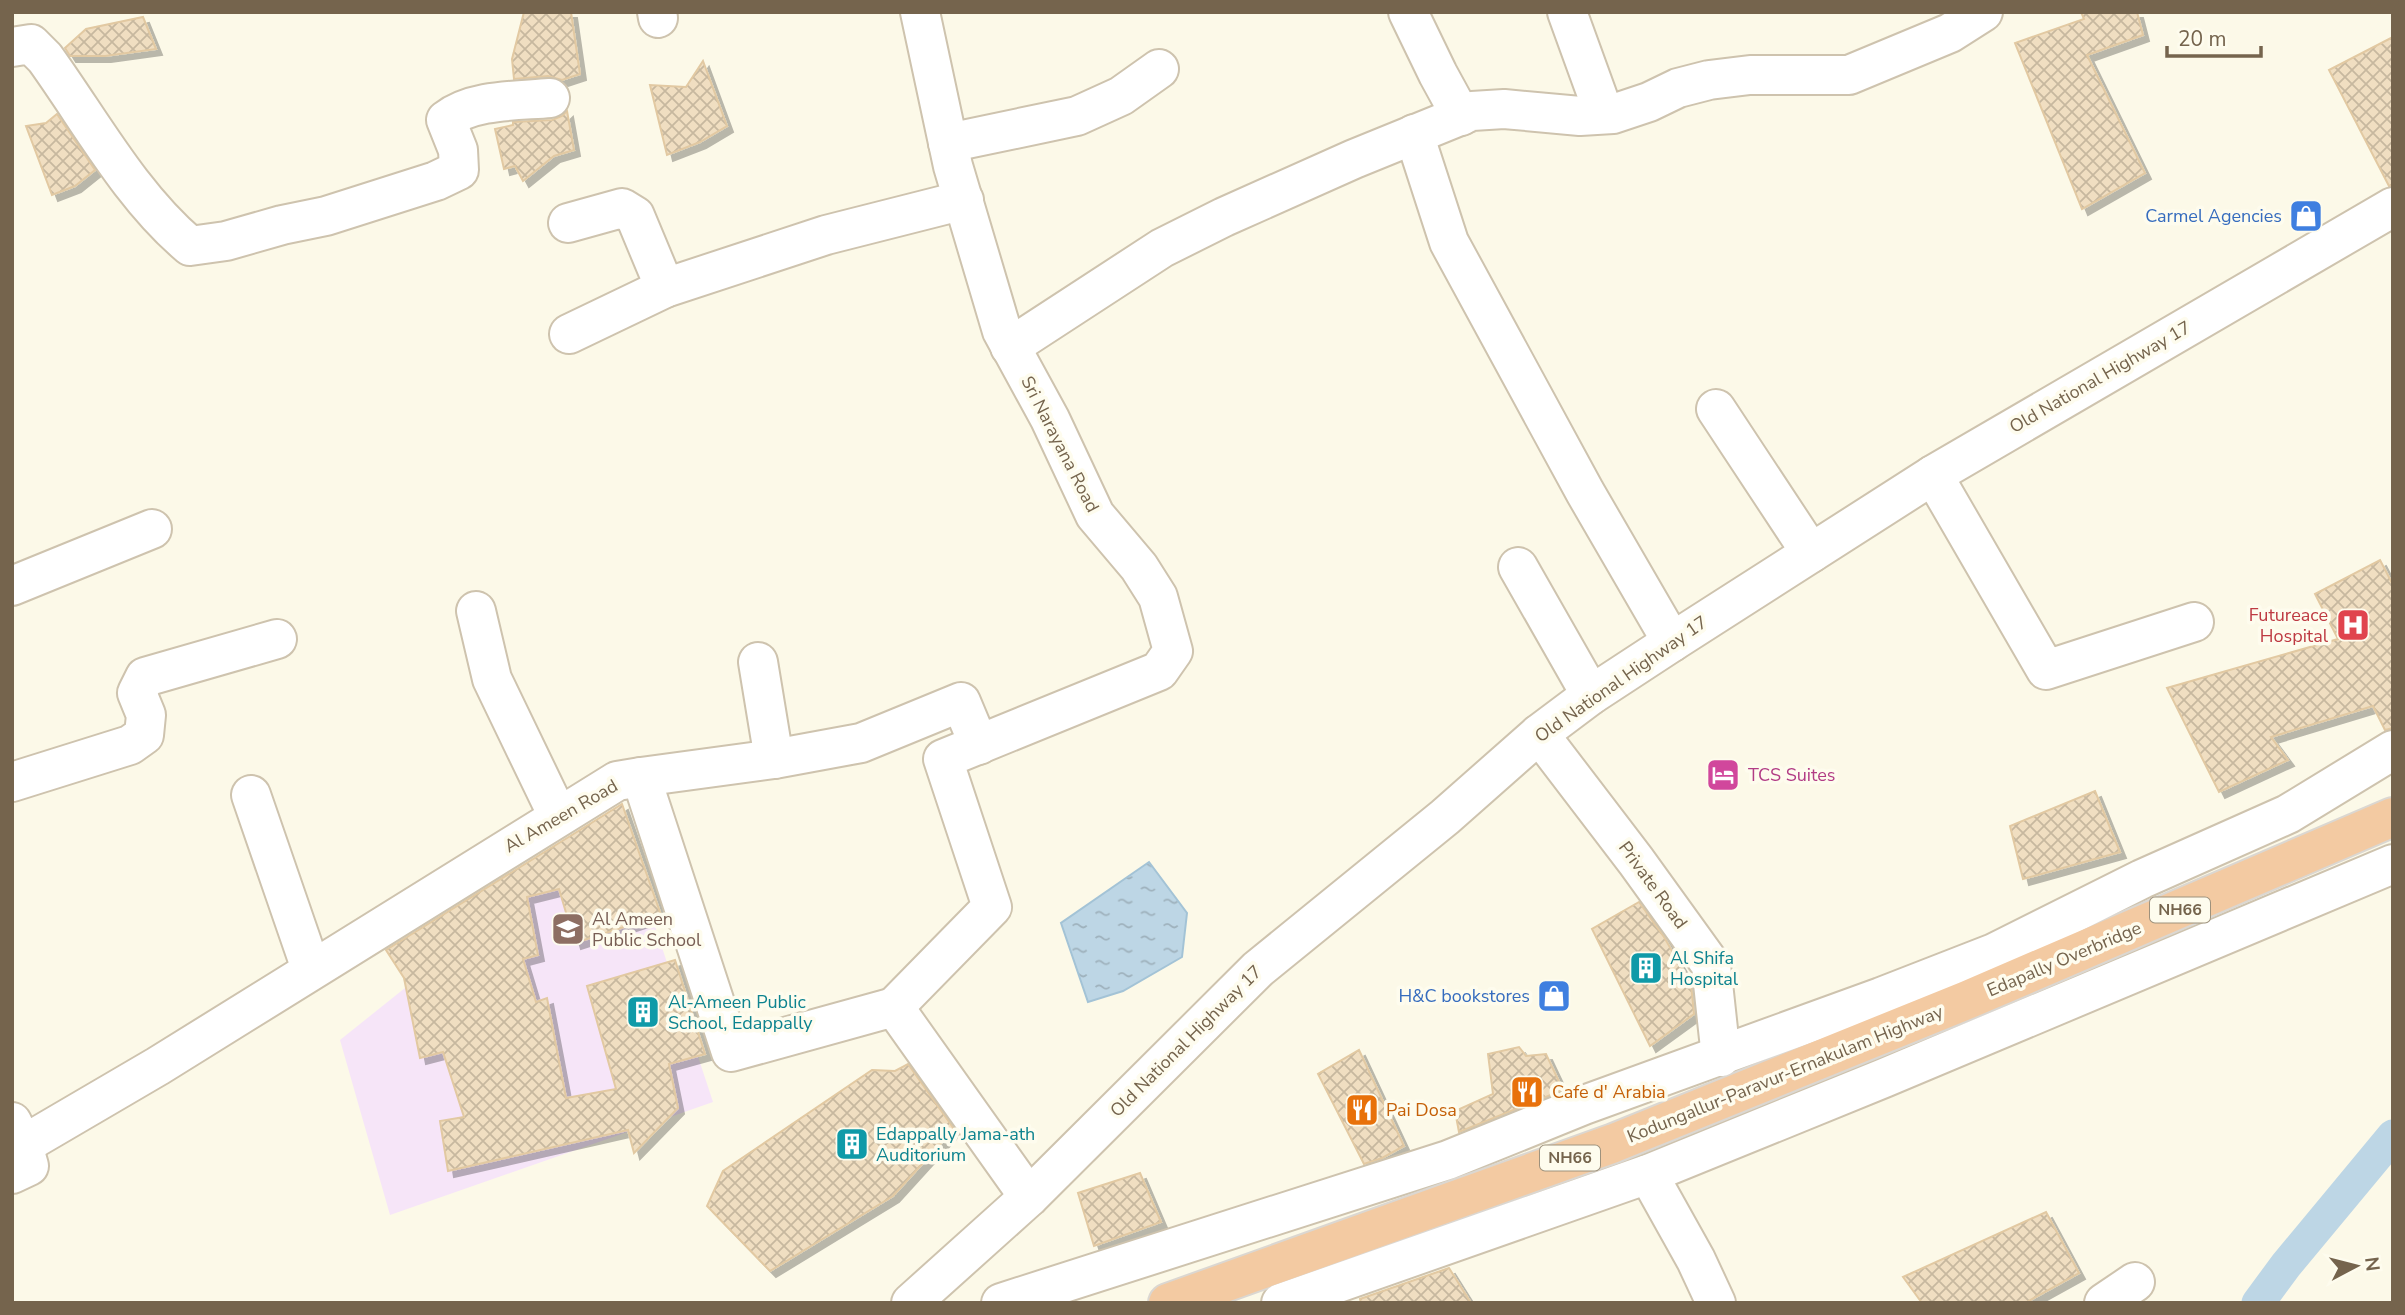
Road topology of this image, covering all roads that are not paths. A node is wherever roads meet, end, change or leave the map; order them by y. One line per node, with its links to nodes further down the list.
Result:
1 (920, 12): 11 (street, Sri Narayana Road)
2 (1408, 12): 9 (street)
3 (1567, 12): 8 (street)
4 (1983, 12): 8 (street)
5 (12, 47): 7 (street)
6 (1159, 68): 11 (street)
7 (550, 98)
8 (1604, 114): 9 (street)
9 (1461, 116): 10 (street)
10 (1414, 134): 17 (street); 27 (street)
11 (948, 143): 12 (street, Sri Narayana Road)
12 (964, 200): 15 (street); 17 (street, Sri Narayana Road)
13 (2393, 206): 19 (street, Old National Highway 17)
14 (568, 223): 15 (street)
15 (665, 288): 16 (street)
16 (569, 334)
17 (1010, 347): 31 (street, Sri Narayana Road)
18 (1717, 409): 21 (street)
19 (1933, 475): 21 (street, Old National Highway 17); 25 (street)
20 (152, 529): 23 (street)
21 (1811, 553): 27 (street, Old National Highway 17)
22 (1518, 567): 29 (street)
23 (12, 586)
24 (476, 611): 37 (street)
25 (2194, 622)
26 (277, 639): 35 (street)
27 (1672, 642): 29 (street, Old National Highway 17)
28 (758, 662): 33 (street)
29 (1591, 695): 30 (street, Old National Highway 17)
30 (1539, 734): 43 (street, Private Road); 46 (street, Old National Highway 17)
31 (979, 745): 33 (street); 42 (street, Sri Narayana Road)
32 (2393, 750): 43 (street)
33 (774, 759): 34 (street)
34 (641, 777): 37 (street, Al Ameen Road); 42 (street, Al Ameen Road)
35 (12, 782)
36 (251, 795): 40 (street)
37 (558, 816): 40 (street, Al Ameen Road)
38 (2393, 817): 41 (highway, Edapally Overbridge / NH66)
39 (2393, 864): 45 (street)
40 (311, 970): 44 (street, Al Ameen Road)
41 (1967, 1000): 49 (highway, Kodungallur-Paravur-Ernakulam Highway / NH66)
42 (894, 1007): 46 (street)
43 (1721, 1057): 48 (street)
44 (16, 1147)
45 (1648, 1174): 50 (street); 51 (street)
46 (1029, 1197): 47 (street, Old National Highway 17)
47 (911, 1303)
48 (1001, 1303)
49 (1168, 1303)
50 (1281, 1303)
51 (1716, 1303)

